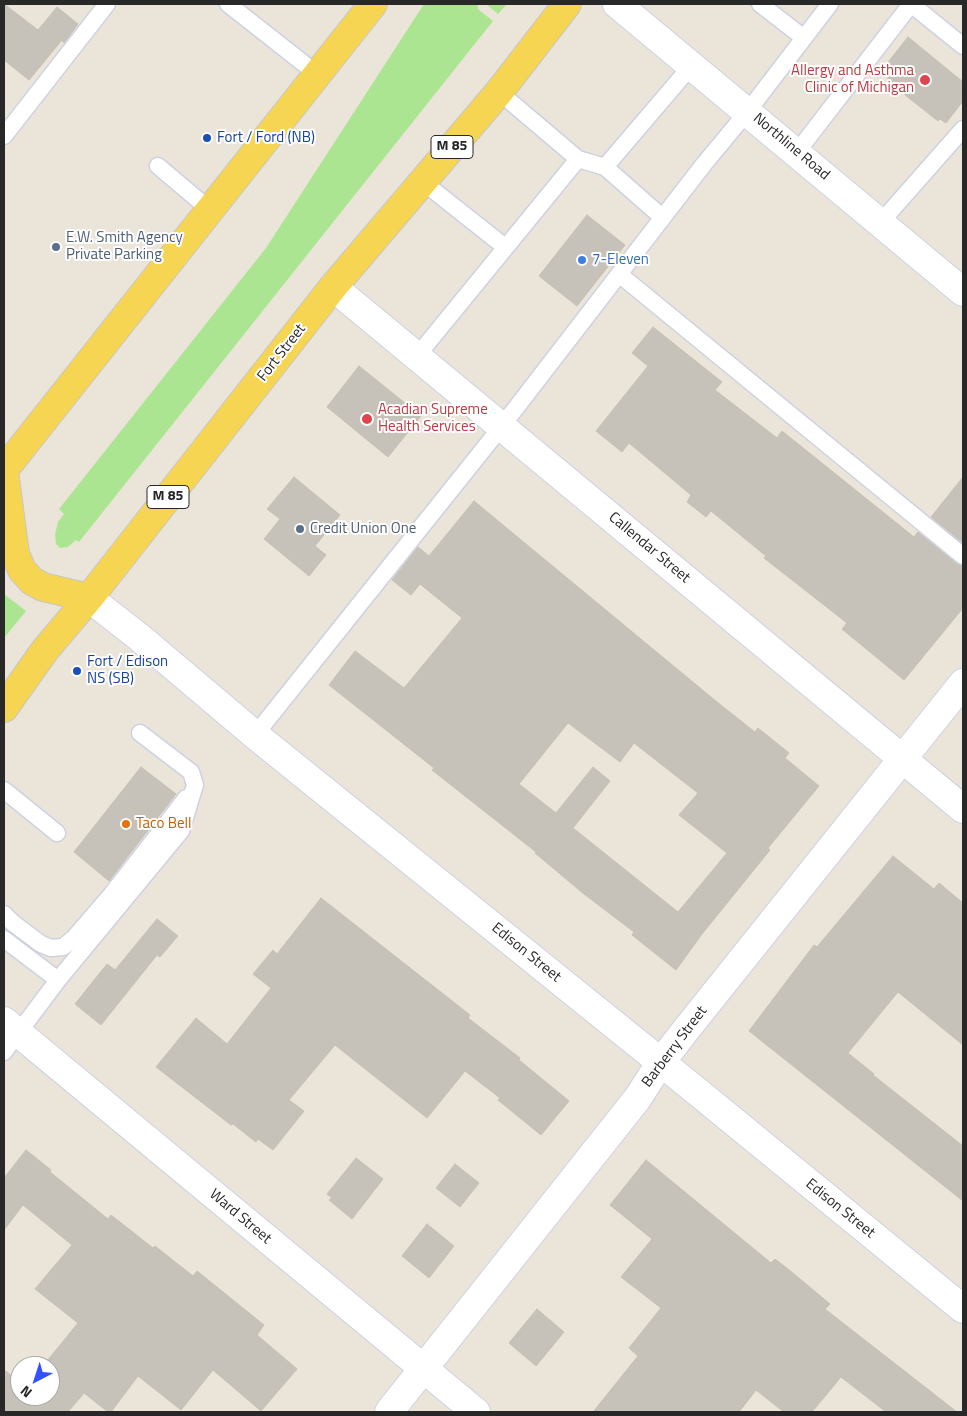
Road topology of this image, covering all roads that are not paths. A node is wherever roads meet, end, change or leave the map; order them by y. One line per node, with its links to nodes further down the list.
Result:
1 (107, 4): 16 (lane)
2 (228, 4): 12 (lane)
3 (373, 4): 12 (main road)
4 (567, 4): 13 (main road, Fort Street / M 85)
5 (617, 4): 11 (street, Northline Road)
6 (830, 4): 9 (lane)
7 (911, 4): 10 (lane); 17 (lane)
8 (769, 6): 9 (lane)
9 (804, 38): 14 (lane)
10 (963, 46)
11 (692, 65): 14 (street, Northline Road); 20 (lane)
12 (317, 74): 22 (main road)
13 (499, 92): 18 (lane); 21 (main road, Fort Street / M 85)
14 (748, 111): 17 (street, Northline Road); 23 (lane)
15 (963, 129): 24 (lane)
16 (4, 136)
17 (797, 152): 24 (street, Northline Road)
18 (578, 159): 20 (lane); 25 (lane)
19 (158, 166): 22 (lane)
20 (605, 167): 23 (lane)
21 (423, 182): 25 (lane); 27 (main road, Fort Street / M 85)
22 (210, 210): 31 (main road)
23 (662, 217): 26 (lane)
24 (880, 222): 28 (street, Northline Road)
25 (506, 247): 29 (lane)
26 (619, 274): 30 (lane); 32 (lane)
27 (333, 287): 29 (street, Callendar Street); 33 (main road, Fort Street / M 85)
28 (963, 292)
29 (417, 356): 30 (street, Callendar Street)
30 (502, 426): 37 (lane); 38 (street, Callendar Street)
31 (4, 471): 33 (main road)
32 (963, 556)
33 (89, 598): 35 (main road, Fort Street / M 85); 37 (street, Edison Street)
34 (963, 683): 38 (street, Barberry Street)
35 (4, 708)
36 (140, 733): 39 (lane)
37 (255, 735): 47 (street, Edison Street)
38 (902, 758): 41 (street, Callendar Street); 47 (street, Barberry Street)
39 (195, 785): 43 (lane); 45 (lane)
40 (4, 790): 42 (lane)
41 (963, 809)
42 (57, 833)
43 (4, 914)
44 (4, 939): 45 (lane)
45 (58, 980): 46 (lane)
46 (9, 1035): 49 (street, Ward Street)
47 (661, 1062): 48 (street, Edison Street); 49 (street, Barberry Street)
48 (963, 1310)
49 (423, 1369): 50 (street, Barberry Street); 51 (street, Ward Street)
50 (389, 1412)
51 (476, 1412)

